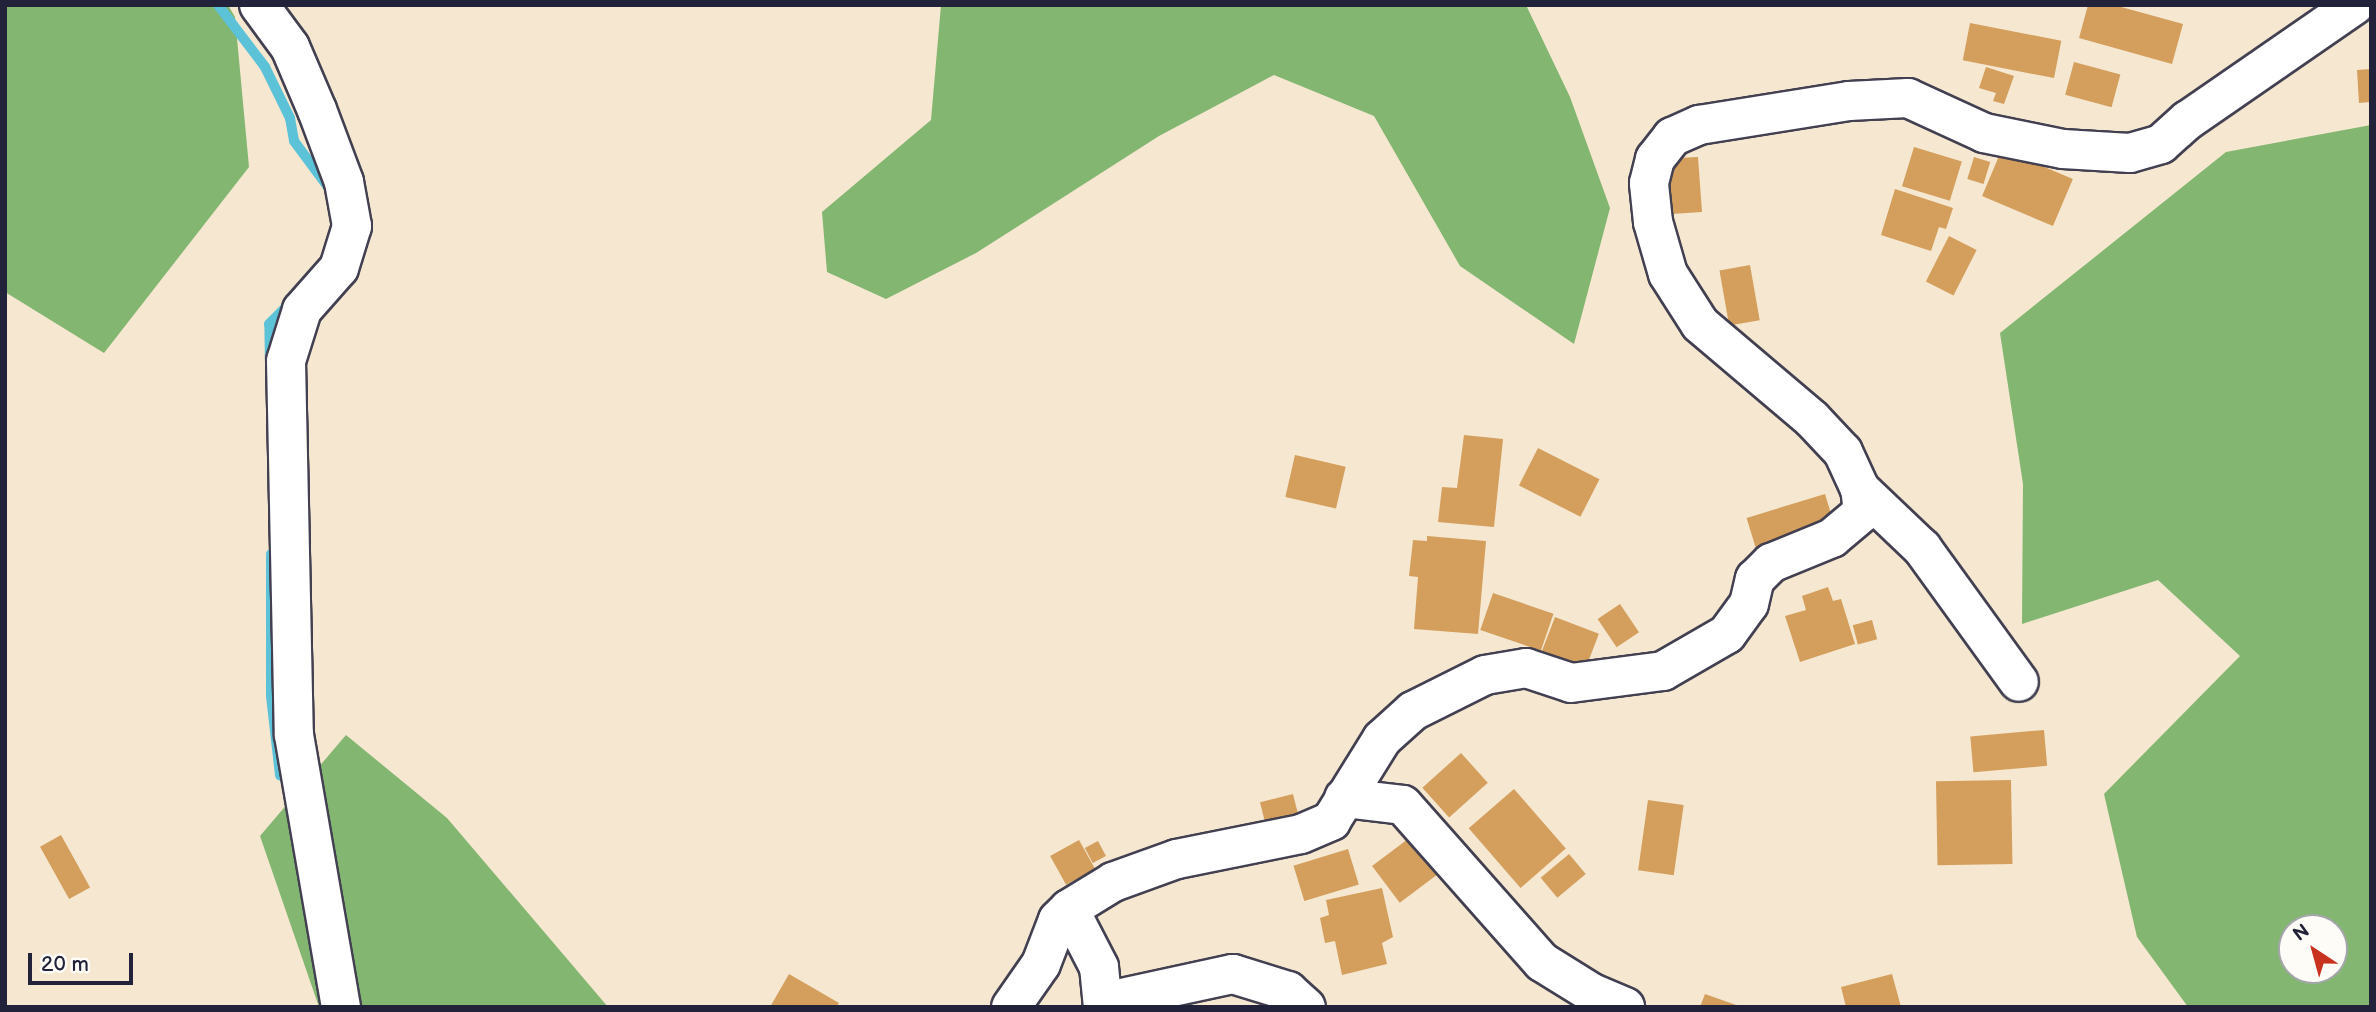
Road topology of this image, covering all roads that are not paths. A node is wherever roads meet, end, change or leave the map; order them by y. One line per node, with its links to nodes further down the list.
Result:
1 (259, 5): 8 (street)
2 (2355, 5): 3 (street)
3 (1860, 489): 4 (street); 5 (street)
4 (2019, 682)
5 (1344, 798): 6 (street); 11 (street)
6 (1069, 909): 7 (street); 9 (street)
7 (1103, 1004): 10 (street)
8 (341, 1007)
9 (1012, 1007)
10 (1306, 1007)
11 (1625, 1007)

